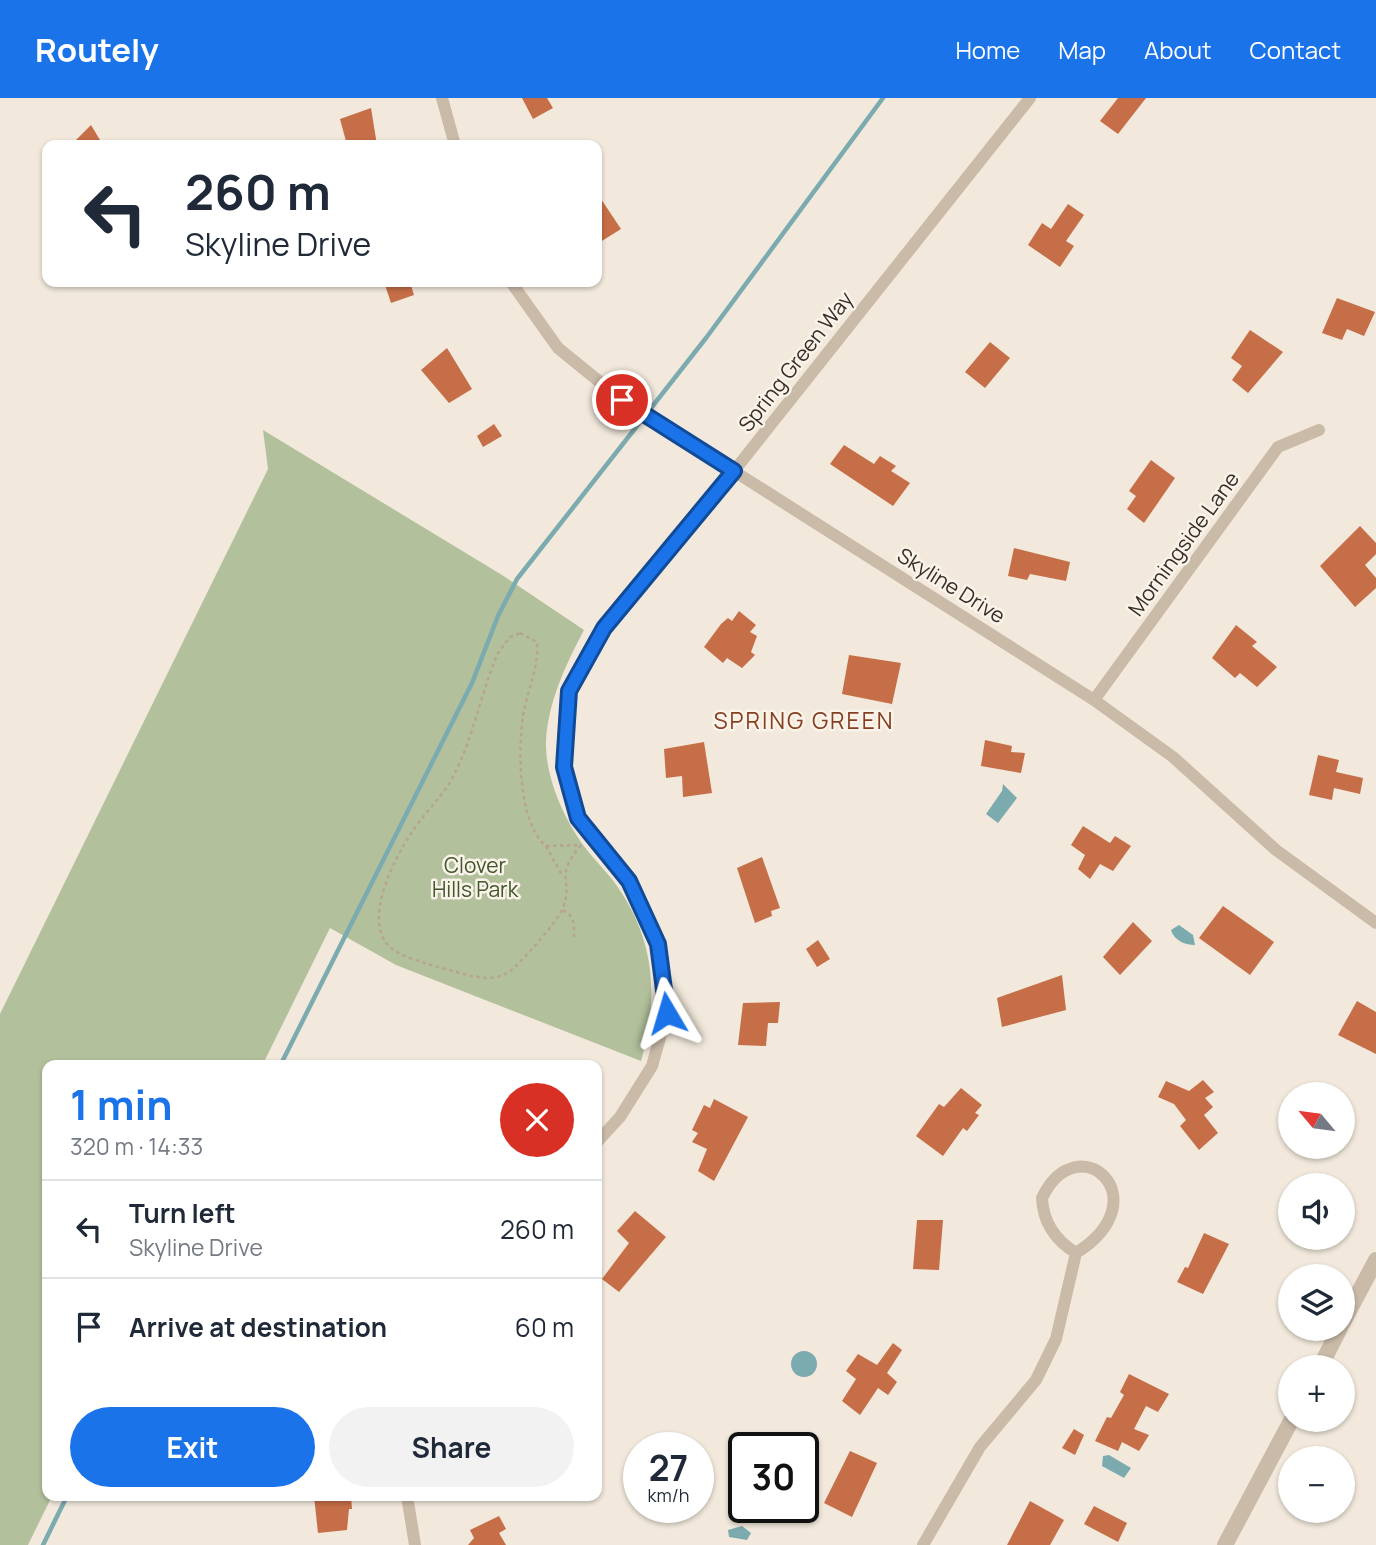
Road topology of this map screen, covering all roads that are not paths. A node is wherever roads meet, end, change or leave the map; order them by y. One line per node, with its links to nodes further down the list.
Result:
1 (442, 98): 3 (street)
2 (1030, 98): 6 (street, Spring Green Way)
3 (454, 140)
4 (515, 287): 6 (street, Skyline Drive)
5 (1319, 430): 7 (street, Morningside Lane)
6 (734, 471): 7 (street, Skyline Drive); 9 (street, Spring Green Way)
7 (1094, 699): 8 (street, Skyline Drive)
8 (1376, 923)
9 (602, 1136)
10 (1076, 1253): 10 (street); 16 (street)
11 (1376, 1259): 12 (street)
12 (1355, 1299)
13 (1285, 1432): 17 (street)
14 (408, 1501): 15 (street)
15 (415, 1545)
16 (923, 1545)
17 (1225, 1545)

